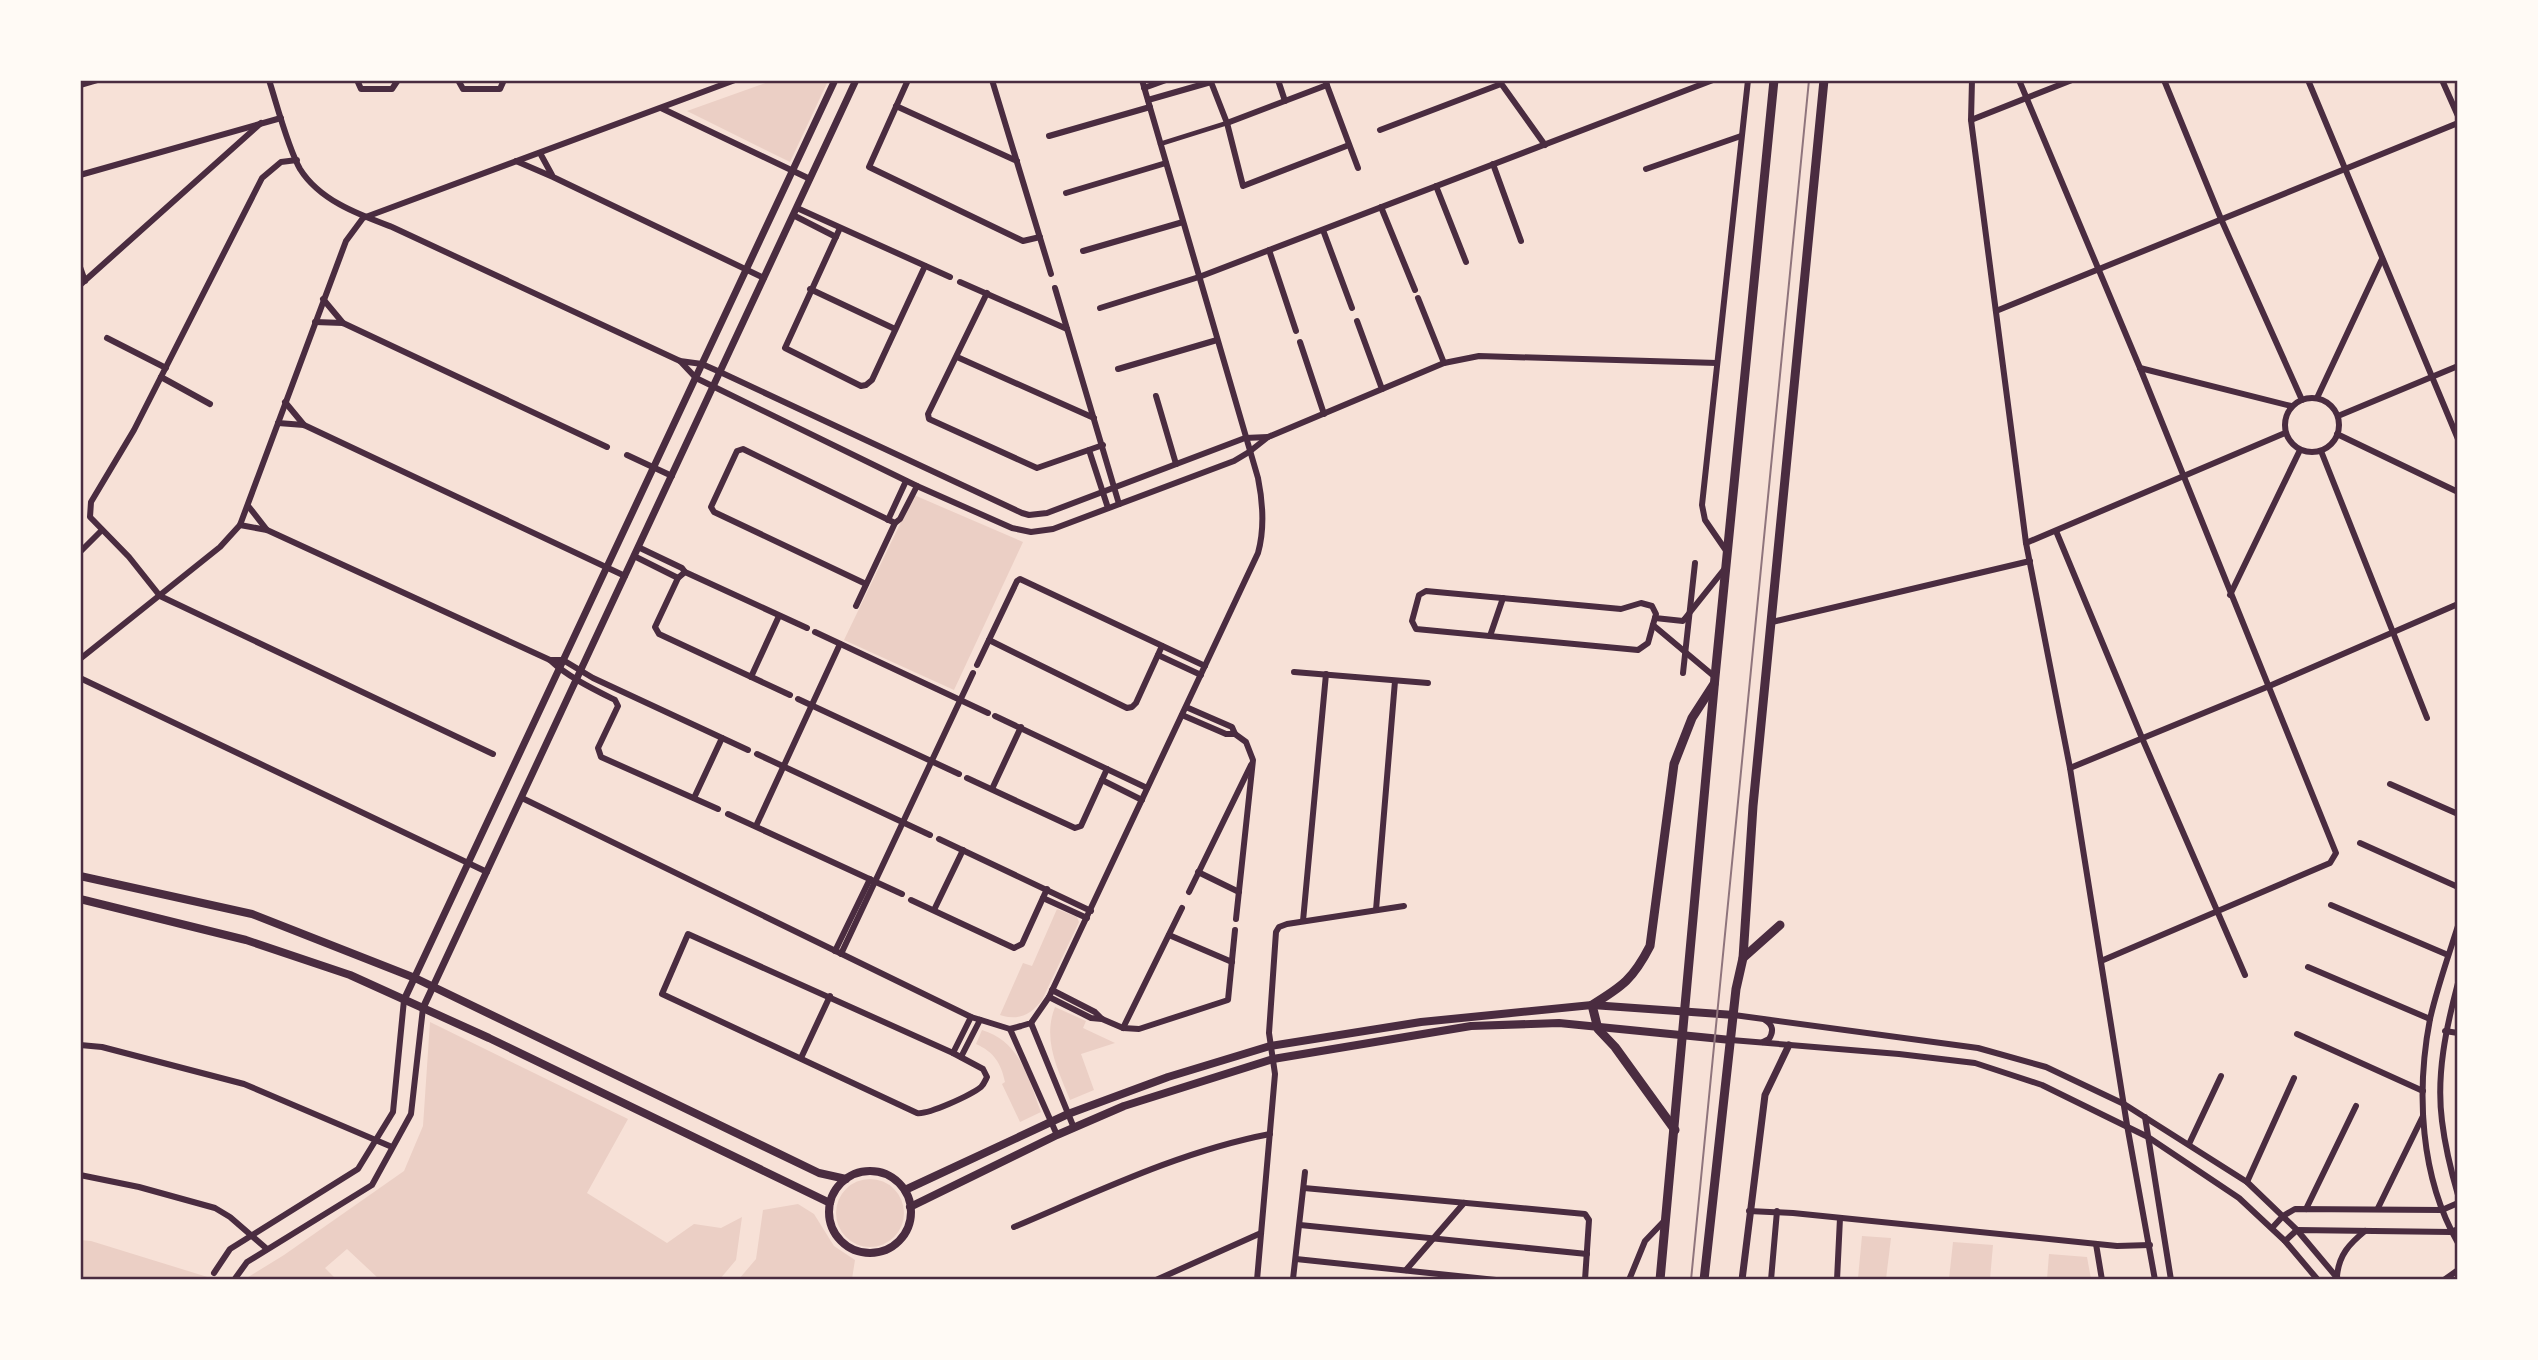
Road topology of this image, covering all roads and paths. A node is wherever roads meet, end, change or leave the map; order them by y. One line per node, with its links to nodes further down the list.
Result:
1 (97, 80): 27 (street)
2 (269, 80): 34 (street)
3 (357, 80): 4 (street)
4 (398, 80)
5 (458, 80): 6 (street)
6 (504, 80)
7 (735, 80): 32 (street)
8 (835, 80): 54 (street)
9 (856, 80): 57 (street)
10 (908, 80): 31 (street)
11 (992, 80): 48 (street)
12 (1166, 80): 26 (street)
13 (1278, 80): 29 (street)
14 (1713, 80): 44 (street)
15 (1748, 80): 41 (street)
16 (1774, 80): 160 (main road)
17 (1824, 80): 178 (main road)
18 (1972, 80): 35 (street)
19 (2019, 80): 28 (street)
20 (2072, 80): 28 (street)
21 (2164, 80): 63 (street)
22 (2308, 80): 53 (street)
23 (2442, 80): 33 (street)
24 (1500, 82): 39 (street); 44 (street)
25 (1326, 83): 29 (street); 43 (street)
26 (1143, 84): 30 (street)
27 (80, 85)
28 (2026, 100): 35 (street); 77 (street)
29 (1285, 101): 37 (street)
30 (1149, 104): 37 (street); 40 (street); 42 (street)
31 (896, 106): 48 (street); 68 (street)
32 (662, 107): 45 (street); 54 (street)
33 (2458, 116)
34 (281, 118): 36 (street); 46 (street)
35 (1971, 120): 92 (street)
36 (261, 123): 55 (street); 83 (street)
37 (1227, 123): 42 (street); 43 (street)
38 (2458, 123): 53 (street)
39 (1380, 130)
40 (1049, 136)
41 (1741, 136): 52 (street); 105 (street)
42 (1160, 144): 49 (street)
43 (1349, 145): 51 (street)
44 (1545, 145): 50 (street)
45 (540, 153): 47 (street); 56 (street)
46 (297, 160): 62 (street); 109 (street)
47 (516, 161): 56 (street); 62 (street)
48 (1017, 161): 68 (street)
49 (1166, 163): 59 (street); 64 (street)
50 (1493, 164): 58 (street); 69 (street)
51 (1359, 168)
52 (1646, 169)
53 (2345, 169): 63 (street); 72 (street)
54 (793, 170): 57 (street); 76 (street)
55 (80, 175)
56 (553, 177): 76 (street)
57 (810, 178): 61 (street)
58 (1436, 186): 60 (street); 73 (street)
59 (1066, 193)
60 (1381, 207): 66 (street); 86 (street)
61 (795, 211): 65 (street); 67 (street); 81 (street)
62 (363, 218): 89 (street); 103 (street)
63 (2221, 219): 77 (street); 119 (street)
64 (1183, 222): 71 (street); 80 (street)
65 (840, 228): 67 (street); 74 (street)
66 (1323, 230): 70 (street); 91 (street)
67 (836, 237): 85 (street)
68 (1040, 237): 78 (street)
69 (1521, 240)
70 (1269, 250): 80 (street); 98 (street)
71 (1083, 251)
72 (2382, 259): 113 (street); 118 (street)
73 (1466, 262)
74 (925, 266): 79 (street); 96 (street)
75 (80, 267): 83 (street)
76 (747, 270): 81 (street); 106 (street)
77 (2097, 270): 92 (street); 108 (street)
78 (1051, 274)
79 (950, 277)
80 (1199, 277): 90 (street); 100 (street)
81 (764, 278): 111 (street)
82 (960, 282): 87 (street)
83 (83, 283)
84 (1055, 288): 97 (street)
85 (810, 289): 96 (street); 96 (street)
86 (1415, 290)
87 (987, 293): 97 (street); 102 (street)
88 (1418, 298): 104 (street)
89 (323, 299): 94 (street); 95 (street)
90 (1100, 308)
91 (1352, 308)
92 (1996, 311): 157 (street)
93 (1357, 321): 116 (street)
94 (315, 322): 95 (street); 120 (street)
95 (343, 323): 134 (street)
96 (895, 328)
97 (1068, 329): 125 (street)
98 (1296, 331)
99 (107, 338): 109 (street)
100 (1217, 340): 110 (street); 131 (street)
101 (1300, 342): 123 (street)
102 (957, 357): 125 (street); 135 (street)
103 (680, 361): 106 (street); 114 (street)
104 (1444, 363): 105 (street); 116 (street)
105 (1717, 363): 160 (street)
106 (702, 364): 111 (street); 114 (street)
107 (2458, 366): 113 (street)
108 (2140, 368): 122 (street); 143 (street)
109 (166, 369): 112 (street)
110 (1118, 369)
111 (720, 372): 115 (street); 147 (street)
112 (162, 376): 121 (street); 154 (street)
113 (2432, 376): 124 (street); 132 (street)
114 (696, 379): 115 (street); 141 (street)
115 (713, 387): 142 (street); 144 (street)
116 (1382, 389): 123 (street)
117 (1156, 396): 140 (street)
118 (2317, 398): 119 (street); 124 (street)
119 (2302, 400): 122 (street)
120 (285, 402): 126 (street); 127 (street)
121 (210, 404)
122 (2291, 406): 128 (street)
123 (1324, 414): 130 (street)
124 (2337, 416): 129 (street)
125 (1094, 418): 133 (street)
126 (278, 423): 127 (street); 150 (street)
127 (304, 425): 165 (street)
128 (2286, 433): 136 (street); 143 (street)
129 (2337, 434): 137 (street); 148 (street)
130 (1268, 437): 131 (street); 138 (street)
131 (1245, 438): 138 (street); 140 (street)
132 (2458, 439)
133 (1103, 445): 135 (street); 146 (street)
134 (607, 447)
135 (1090, 450): 147 (street)
136 (2300, 450): 137 (street); 170 (street)
137 (2321, 451): 181 (street)
138 (1249, 452): 149 (street); 192 (street)
139 (627, 455): 141 (street)
140 (1175, 464): 146 (street)
141 (654, 467): 142 (street); 165 (street)
142 (672, 476): 158 (street)
143 (2183, 479): 156 (street); 170 (street)
144 (906, 481): 145 (street); 152 (street)
145 (917, 486): 151 (street); 152 (street)
146 (1115, 488): 147 (street); 149 (street)
147 (1103, 492): 151 (street)
148 (2458, 492)
149 (1119, 504): 151 (street)
150 (249, 507): 153 (street); 155 (street)
151 (1108, 508)
152 (892, 521): 169 (street); 169 (street)
153 (240, 525): 155 (street); 171 (street)
154 (102, 530): 159 (street); 171 (street)
155 (267, 530): 189 (street)
156 (2056, 531): 157 (street); 216 (street)
157 (2026, 543): 162 (street)
158 (638, 547): 161 (street); 166 (street)
159 (80, 552)
160 (1728, 553): 164 (main road)
161 (635, 556): 167 (street); 168 (street)
162 (2030, 561): 178 (street); 223 (street)
163 (1695, 563): 175 (street)
164 (1727, 565): 175 (street); 202 (main road)
165 (607, 567): 167 (street); 190 (street)
166 (683, 570): 168 (street); 176 (street)
167 (625, 576): 198 (street)
168 (678, 578): 200 (street)
169 (866, 584): 174 (street)
170 (2230, 595): 205 (street)
171 (160, 596): 188 (street); 218 (street)
172 (1503, 598): 177 (street); 182 (street); 182 (street)
173 (2458, 604): 181 (street)
174 (856, 606)
175 (1690, 613): 177 (street); 186 (street)
176 (779, 616): 179 (street); 200 (street)
177 (1654, 622): 182 (street); 186 (street)
178 (1772, 622): 272 (main road)
179 (807, 628)
180 (815, 632): 184 (street)
181 (2392, 634): 205 (street); 212 (street)
182 (1490, 636)
183 (989, 640): 185 (street); 187 (street); 191 (street)
184 (840, 644): 208 (street); 209 (street)
185 (1162, 646): 187 (street); 192 (street)
186 (1686, 650): 196 (street); 202 (street)
187 (1158, 655): 199 (street)
188 (80, 659)
189 (550, 660): 190 (street); 193 (street)
190 (563, 660): 193 (street); 198 (street)
191 (977, 665)
192 (1205, 666): 199 (street)
193 (559, 669): 198 (street); 243 (street)
194 (1294, 672): 197 (street)
195 (973, 673): 208 (street)
196 (1683, 673)
197 (1326, 674): 203 (street); 265 (street)
198 (579, 675): 215 (street); 231 (street); 232 (street)
199 (1201, 675): 210 (street)
200 (751, 677): 206 (street)
201 (80, 678): 243 (street)
202 (1715, 680): 283 (main road); 285 (main road)
203 (1395, 681): 204 (street); 260 (street)
204 (1428, 683)
205 (2267, 687): 216 (street); 262 (street)
206 (790, 695)
207 (798, 699): 209 (street)
208 (961, 701): 213 (street); 221 (street)
209 (812, 705): 221 (street); 222 (street)
210 (1186, 707): 211 (street); 214 (street)
211 (1182, 715): 214 (street); 229 (street)
212 (2427, 718)
213 (1021, 727): 224 (street); 230 (street)
214 (1235, 734): 220 (street)
215 (722, 738): 217 (street); 232 (street)
216 (2142, 738): 223 (street); 262 (street)
217 (748, 750)
218 (493, 754)
219 (757, 754): 222 (street)
220 (1253, 760): 245 (street); 251 (street)
221 (932, 761): 225 (street); 237 (street)
222 (783, 766): 237 (street); 238 (street)
223 (2070, 768): 273 (street)
224 (1107, 769): 227 (street); 229 (street)
225 (959, 774)
226 (967, 778): 230 (street)
227 (1102, 780): 230 (street); 233 (street)
228 (2390, 784): 236 (street)
229 (1147, 788): 233 (street)
230 (992, 789)
231 (522, 798): 244 (street); 270 (street)
232 (694, 798): 234 (street)
233 (1142, 800): 261 (street)
234 (718, 809)
235 (728, 814): 238 (street)
236 (2458, 814)
237 (904, 822): 239 (street); 247 (street)
238 (756, 826): 247 (street)
239 (930, 835)
240 (939, 839): 242 (street)
241 (2360, 844): 248 (street)
242 (963, 850): 249 (street); 259 (street)
243 (468, 864): 244 (street); 277 (street)
244 (487, 872): 279 (street)
245 (1198, 872): 250 (street); 251 (street)
246 (80, 876): 277 (main road)
247 (873, 880): 252 (street); 270 (street)
248 (2458, 887)
249 (1047, 889): 253 (street); 261 (street)
250 (1189, 892)
251 (1240, 892): 264 (street)
252 (902, 894)
253 (1042, 898): 259 (street); 263 (street)
254 (80, 899): 282 (main road)
255 (911, 900): 259 (street)
256 (2331, 905): 271 (street)
257 (1404, 906): 260 (street)
258 (1182, 908): 269 (street)
259 (934, 910)
260 (1376, 910): 265 (street)
261 (1091, 911): 263 (street)
262 (2218, 911): 273 (street); 276 (street)
263 (1087, 918): 280 (street)
264 (1236, 919)
265 (1303, 921): 303 (street)
266 (1780, 925): 272 (main road)
267 (2458, 926): 271 (street)
268 (1235, 930): 274 (street)
269 (1169, 935): 274 (street); 292 (street)
270 (838, 953): 287 (street)
271 (2448, 955): 288 (street)
272 (1743, 958): 286 (main road)
273 (2101, 961): 311 (street)
274 (1232, 962): 292 (street)
275 (2308, 967): 288 (street)
276 (2245, 975)
277 (415, 978): 279 (main road); 282 (street)
278 (2458, 983): 295 (street)
279 (434, 987): 284 (street); 328 (main road)
280 (1050, 993): 291 (street); 292 (street)
281 (830, 996): 304 (street); 306 (street); 306 (street)
282 (404, 1000): 284 (main road); 323 (street)
283 (1592, 1005): 285 (main road); 294 (main road); 303 (main road)
284 (423, 1008): 325 (street); 333 (main road)
285 (1685, 1011): 286 (main road); 298 (main road)
286 (1734, 1015): 290 (street); 299 (main road)
287 (971, 1017): 289 (street); 304 (street)
288 (2430, 1019): 310 (street)
289 (980, 1020): 293 (street); 305 (street)
290 (1765, 1020): 300 (street); 311 (street)
291 (1031, 1023): 293 (street); 313 (street)
292 (1124, 1028)
293 (1010, 1029): 316 (street)
294 (1598, 1029): 298 (main road); 307 (main road); 319 (main road)
295 (2445, 1031): 296 (street); 332 (street)
296 (2458, 1033)
297 (2297, 1034): 310 (street)
298 (1682, 1037): 299 (main road); 319 (main road)
299 (1731, 1040): 300 (street); 375 (main road)
300 (1761, 1043): 302 (street)
301 (80, 1045): 323 (street)
302 (1789, 1045): 317 (street); 340 (street)
303 (1270, 1046): 307 (street); 313 (main road)
304 (953, 1053): 305 (street)
305 (961, 1057): 306 (street)
306 (801, 1058)
307 (1273, 1059): 318 (main road); 320 (street)
308 (2221, 1076): 324 (street)
309 (2294, 1078): 329 (street)
310 (2423, 1091): 314 (street)
311 (2124, 1104): 315 (street); 317 (street)
312 (2356, 1106): 337 (street)
313 (1068, 1114): 316 (main road); 318 (street)
314 (2423, 1115): 338 (street); 339 (street)
315 (2145, 1117): 322 (street); 324 (street)
316 (1051, 1122): 321 (street); 331 (main road)
317 (2127, 1125): 322 (street); 357 (street)
318 (1074, 1128): 321 (main road)
319 (1676, 1130): 343 (main road)
320 (1270, 1134): 346 (street); 351 (street)
321 (1057, 1135): 336 (main road)
322 (2148, 1137): 347 (street); 361 (street)
323 (376, 1141): 325 (street); 352 (street)
324 (2189, 1144): 329 (street)
325 (392, 1147): 358 (street)
326 (1305, 1172): 330 (street)
327 (80, 1175): 352 (street)
328 (846, 1179): 331 (main road); 333 (main road)
329 (2247, 1182): 342 (street)
330 (1304, 1188): 334 (street); 345 (street)
331 (905, 1190): 336 (main road)
332 (2458, 1195)
333 (830, 1203): 336 (main road)
334 (1464, 1203): 353 (street); 359 (street)
335 (2458, 1203): 339 (street)
336 (910, 1208)
337 (2306, 1209): 338 (street); 342 (street)
338 (2378, 1209): 339 (street)
339 (2442, 1210): 350 (street)
340 (1749, 1211): 341 (street); 376 (street)
341 (1777, 1211): 344 (street); 377 (street)
342 (2283, 1216): 347 (street); 348 (street)
343 (1667, 1218): 373 (street); 374 (main road)
344 (1840, 1219): 356 (street); 378 (street)
345 (1300, 1225): 353 (street); 360 (street)
346 (1014, 1227)
347 (2272, 1228): 354 (street)
348 (2297, 1230): 349 (street); 354 (street); 366 (street)
349 (2365, 1231): 350 (street); 366 (street)
350 (2454, 1231): 355 (street)
351 (1261, 1233): 368 (street); 369 (street)
352 (251, 1235): 358 (street); 365 (street)
353 (1434, 1238): 359 (street); 363 (street)
354 (2285, 1241): 382 (street)
355 (2458, 1243)
356 (2096, 1244): 357 (street); 379 (street)
357 (2150, 1245): 362 (street)
358 (267, 1249): 367 (street)
359 (1587, 1254): 372 (street)
360 (1296, 1259): 363 (street); 370 (street)
361 (2168, 1264): 362 (street); 381 (street)
362 (2153, 1267): 380 (street)
363 (1406, 1270): 371 (street)
364 (2458, 1270): 383 (street)
365 (214, 1273)
366 (2338, 1278)
367 (234, 1279)
368 (1156, 1279)
369 (1257, 1279)
370 (1293, 1279)
371 (1496, 1279)
372 (1585, 1279)
373 (1630, 1279)
374 (1660, 1279)
375 (1704, 1279)
376 (1741, 1279)
377 (1771, 1279)
378 (1837, 1279)
379 (2102, 1279)
380 (2155, 1279)
381 (2171, 1279)
382 (2318, 1279)
383 (2444, 1279)

